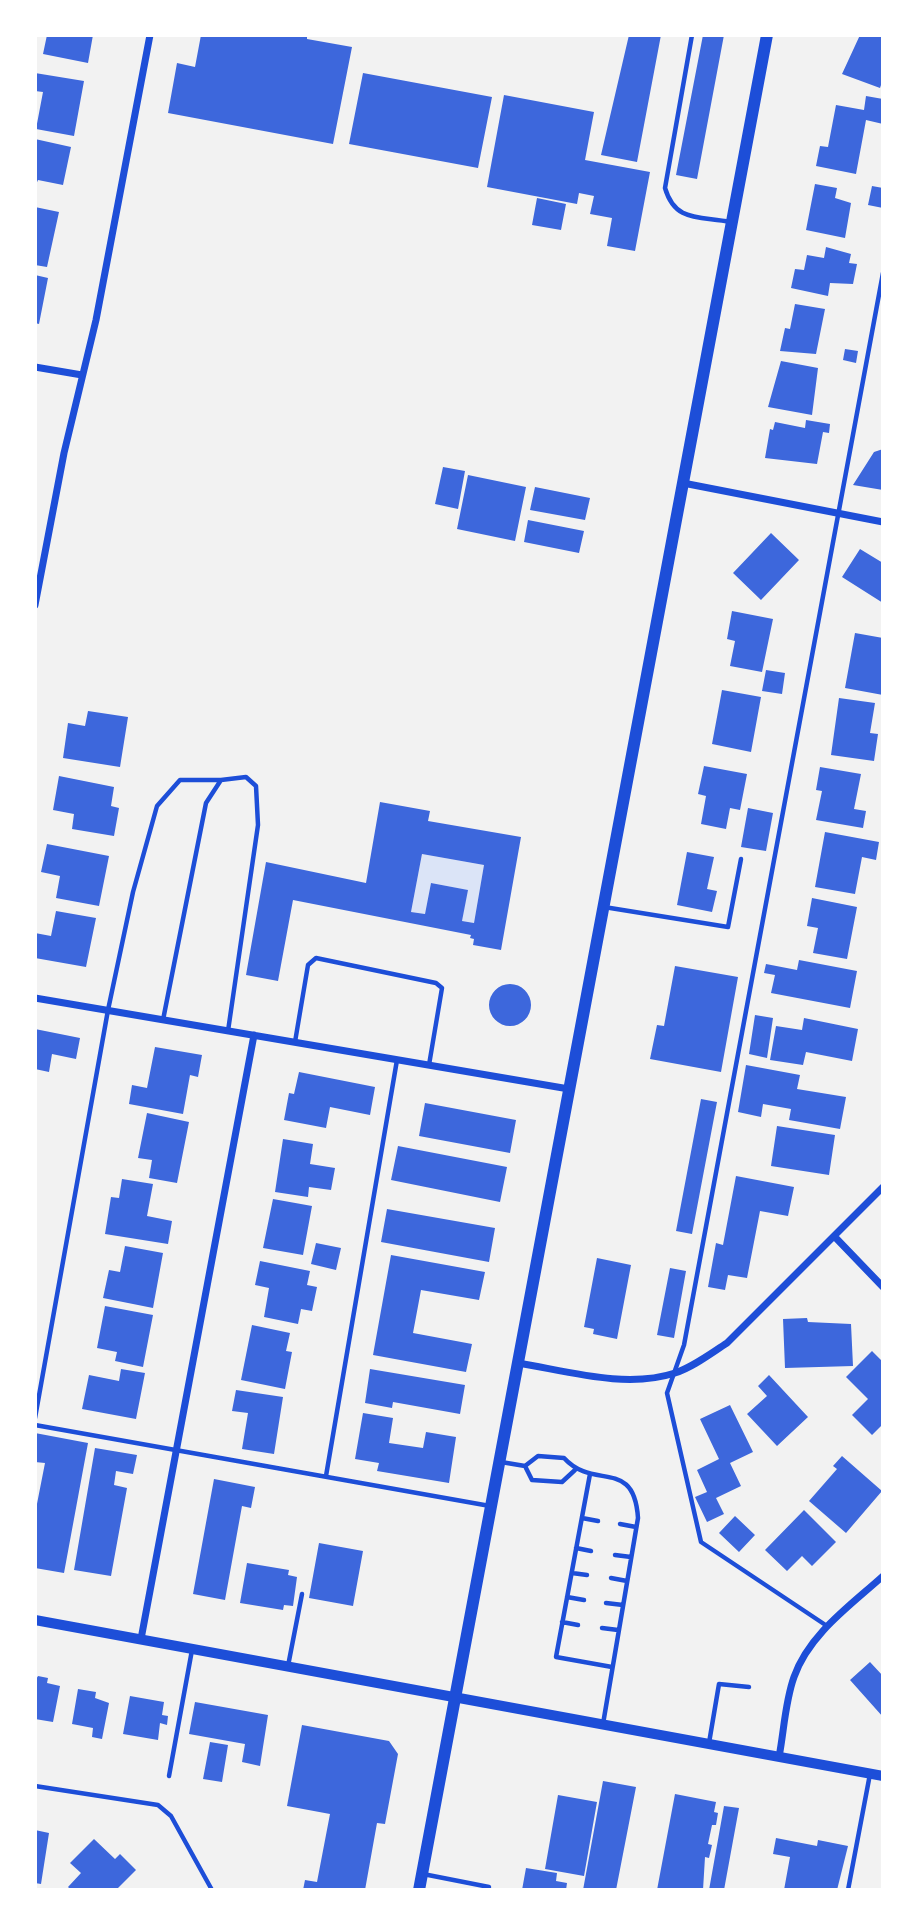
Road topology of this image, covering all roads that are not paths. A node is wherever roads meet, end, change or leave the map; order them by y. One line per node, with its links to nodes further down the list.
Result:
1 (150, 35): 7 (street)
2 (692, 35): 4 (lane)
3 (767, 35): 4 (main road)
4 (732, 222): 8 (main road)
5 (883, 273): 9 (lane)
6 (35, 367): 7 (street)
7 (82, 376): 11 (street)
8 (683, 483): 9 (street); 14 (main road)
9 (838, 514): 10 (street); 28 (lane)
10 (883, 522)
11 (35, 605)
12 (220, 780): 16 (lane); 17 (lane); 18 (lane)
13 (741, 859): 14 (lane)
14 (603, 907): 23 (main road)
15 (35, 998): 16 (street)
16 (108, 1010): 17 (street); 29 (lane)
17 (163, 1020): 18 (street)
18 (228, 1031): 19 (street)
19 (254, 1035): 20 (street); 31 (street)
20 (295, 1042): 21 (street); 22 (lane)
21 (397, 1059): 22 (street); 36 (lane)
22 (429, 1065): 23 (street)
23 (569, 1089): 27 (main road)
24 (883, 1186): 25 (street)
25 (834, 1236): 26 (street); 28 (street)
26 (883, 1287)
27 (518, 1363): 28 (street); 32 (main road)
28 (674, 1373): 59 (lane)
29 (35, 1418)
30 (35, 1425): 31 (lane)
31 (176, 1450): 36 (lane); 62 (street)
32 (499, 1462): 33 (lane); 37 (main road)
33 (525, 1466): 34 (lane); 34 (lane)
34 (575, 1470): 35 (lane)
35 (590, 1474): 38 (lane); 41 (lane)
36 (326, 1476): 37 (lane)
37 (491, 1506): 67 (main road)
38 (582, 1518): 39 (lane); 42 (lane)
39 (598, 1521)
40 (620, 1524): 41 (lane)
41 (636, 1527): 45 (lane)
42 (576, 1548): 43 (lane); 46 (lane)
43 (591, 1551)
44 (615, 1555): 45 (lane)
45 (631, 1557): 50 (lane)
46 (572, 1573): 47 (lane); 52 (lane)
47 (587, 1575)
48 (883, 1576): 59 (street)
49 (611, 1578): 50 (lane)
50 (627, 1581): 55 (lane)
51 (302, 1594): 64 (lane)
52 (567, 1597): 53 (lane); 57 (lane)
53 (584, 1600)
54 (606, 1603): 55 (lane)
55 (623, 1605): 61 (lane)
56 (35, 1620): 62 (street)
57 (562, 1622): 58 (lane); 65 (lane)
58 (578, 1625)
59 (827, 1626): 70 (street)
60 (602, 1628): 61 (lane)
61 (618, 1630): 65 (lane)
62 (141, 1639): 63 (street)
63 (192, 1649): 64 (street); 72 (lane)
64 (288, 1666): 67 (street)
65 (612, 1667): 68 (lane)
66 (748, 1687): 69 (lane)
67 (455, 1698): 68 (street); 75 (main road)
68 (603, 1725): 69 (street)
69 (709, 1744): 70 (street)
70 (779, 1757): 71 (street)
71 (870, 1774): 73 (street); 79 (lane)
72 (169, 1776)
73 (883, 1776)
74 (35, 1786): 77 (lane)
75 (422, 1874): 76 (lane); 78 (main road)
76 (489, 1887)
77 (212, 1890)
78 (419, 1890)
79 (848, 1890)

